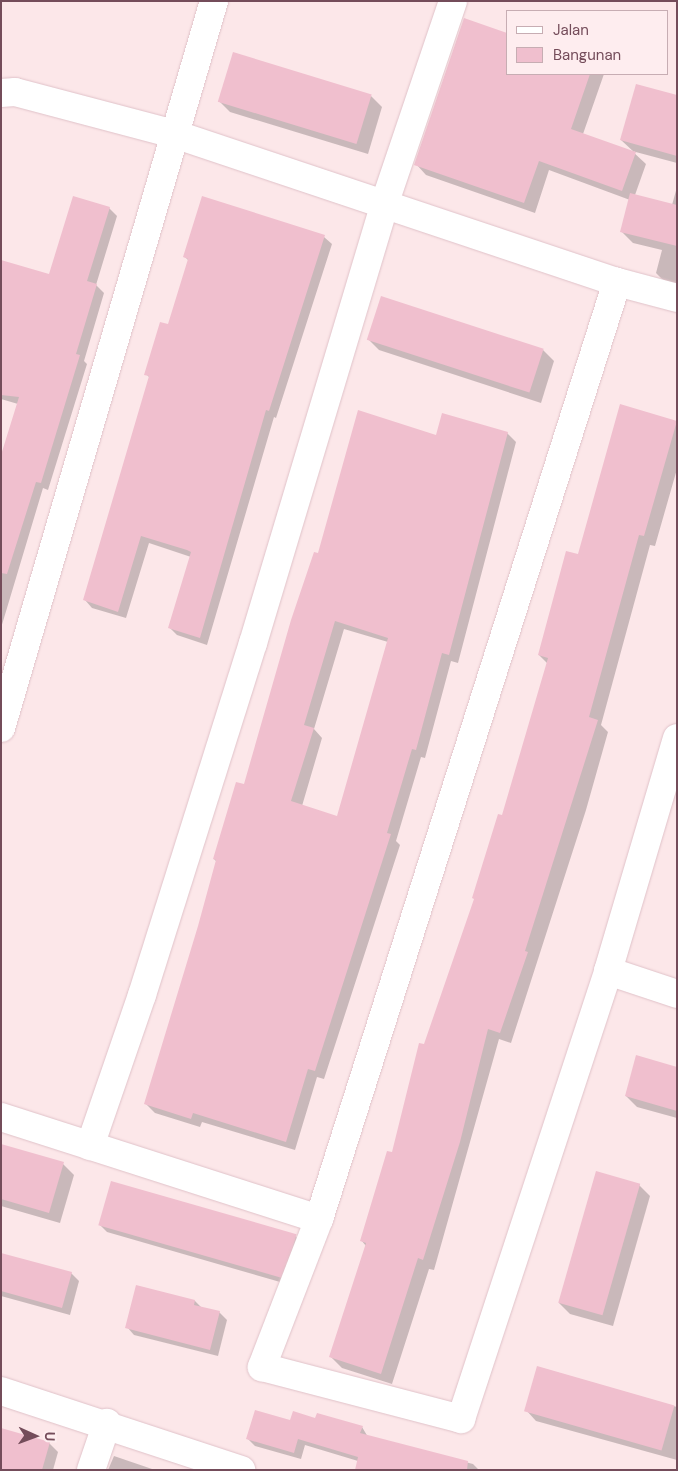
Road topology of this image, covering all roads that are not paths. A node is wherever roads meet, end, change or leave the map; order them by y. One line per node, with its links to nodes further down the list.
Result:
1 (214, 1): 4 (street)
2 (453, 1): 5 (street)
3 (1, 93): 4 (street)
4 (174, 134): 5 (street); 8 (street)
5 (384, 205): 6 (street); 13 (street)
6 (617, 282): 7 (street); 14 (street)
7 (677, 298)
8 (1, 728)
9 (677, 738): 10 (street)
10 (608, 971): 11 (street); 14 (street)
11 (677, 994)
12 (1, 1117): 13 (street)
13 (90, 1146): 14 (street)
14 (319, 1219)
15 (1, 1391): 16 (street)
16 (107, 1423): 17 (street); 18 (street)
17 (91, 1470)
18 (241, 1470)

